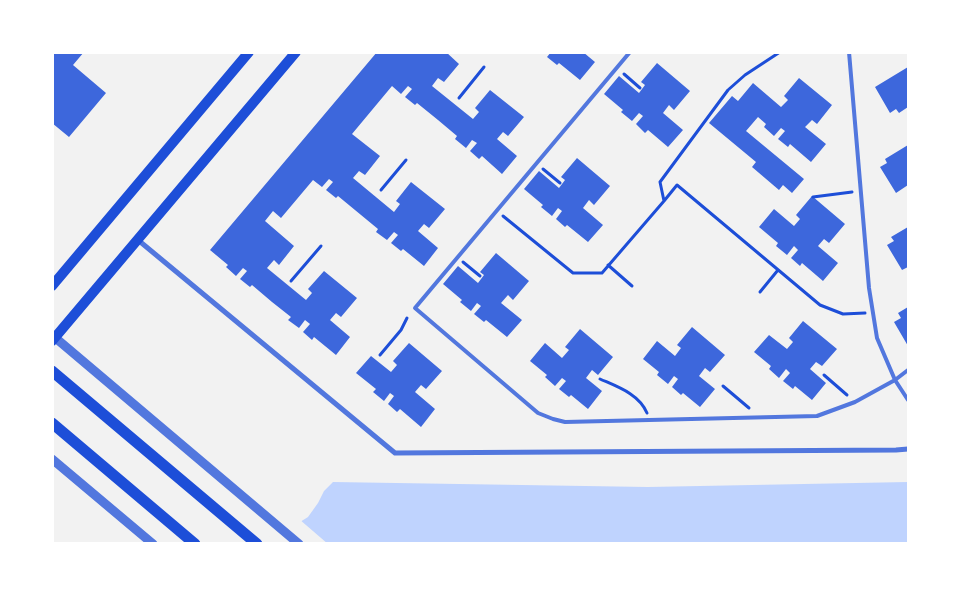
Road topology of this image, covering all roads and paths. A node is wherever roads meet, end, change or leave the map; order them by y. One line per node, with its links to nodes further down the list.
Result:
1 (249, 52): 25 (main road)
2 (296, 52): 18 (main road)
3 (630, 52): 7 (lane)
4 (780, 52): 16 (path)
5 (849, 52): 14 (lane)
6 (484, 67): 9 (path)
7 (617, 68): 8 (path); 11 (lane)
8 (640, 88)
9 (458, 98)
10 (406, 160): 13 (path)
11 (537, 164): 12 (path); 17 (lane)
12 (560, 183)
13 (381, 190)
14 (860, 191): 15 (path); 28 (lane)
15 (813, 197)
16 (664, 201): 21 (path); 22 (path)
17 (497, 211): 20 (lane); 21 (path)
18 (138, 240): 30 (main road); 43 (street)
19 (321, 246): 24 (path)
20 (458, 258): 23 (path); 41 (lane)
21 (608, 266): 26 (path)
22 (778, 270): 27 (path); 28 (path)
23 (480, 276)
24 (291, 281)
25 (52, 286)
26 (632, 286)
27 (760, 292)
28 (873, 313): 36 (lane)
29 (407, 318): 31 (path)
30 (53, 338): 48 (street)
31 (380, 355)
32 (908, 370): 36 (lane)
33 (52, 371): 47 (highway)
34 (824, 375): 39 (path)
35 (600, 379): 41 (path)
36 (895, 380): 38 (lane); 39 (lane)
37 (723, 386): 40 (path)
38 (908, 400)
39 (855, 402): 40 (lane)
40 (753, 417): 41 (lane)
41 (651, 420)
42 (52, 423): 46 (highway)
43 (908, 449)
44 (52, 459): 45 (street)
45 (153, 544)
46 (195, 544)
47 (257, 544)
48 (299, 544)

